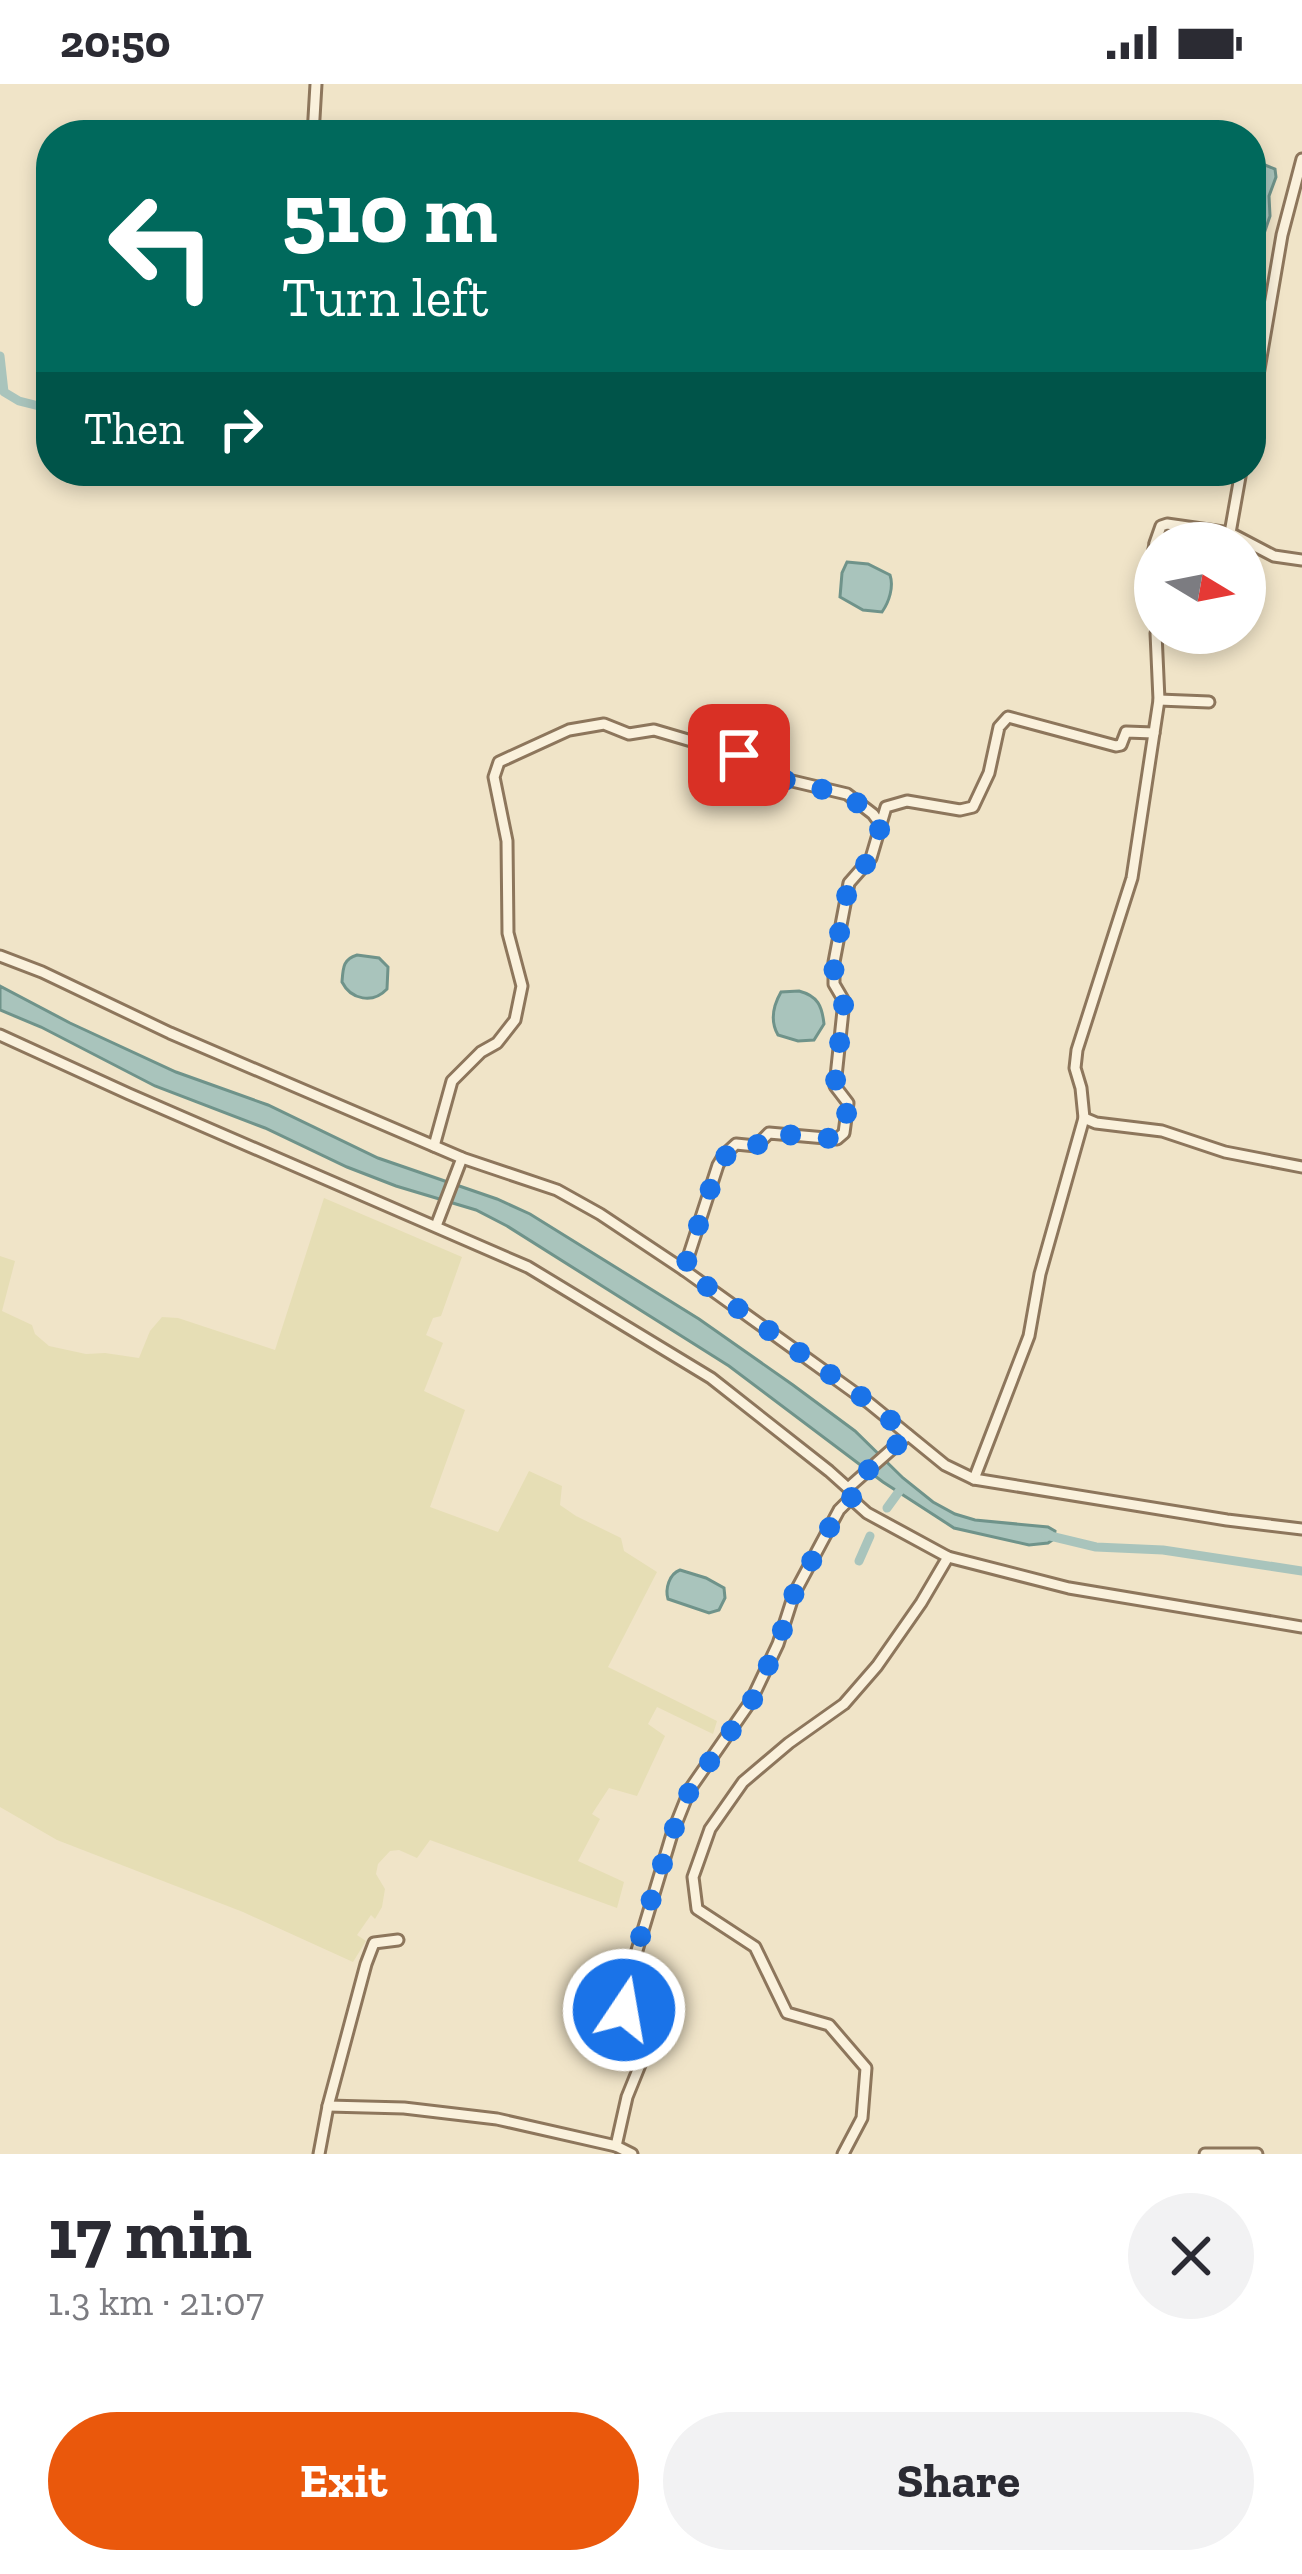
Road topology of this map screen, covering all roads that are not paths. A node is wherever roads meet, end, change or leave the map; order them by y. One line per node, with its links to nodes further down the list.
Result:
1 (316, 84): 2 (street)
2 (315, 120)
3 (1302, 159): 4 (street)
4 (1266, 328)
5 (1238, 486): 6 (street)
6 (1232, 522)
7 (1266, 552): 8 (street)
8 (1302, 560)
9 (1157, 654): 10 (street)
10 (1159, 700): 11 (street); 12 (street)
11 (1209, 702)
12 (1154, 734): 13 (street); 16 (street)
13 (881, 825): 17 (street); 21 (street)
14 (0, 956): 17 (street)
15 (0, 1035): 20 (street)
16 (1084, 1118): 19 (street); 23 (street)
17 (434, 1146): 18 (street)
18 (462, 1158): 20 (street); 21 (street)
19 (1302, 1167)
20 (436, 1226): 24 (street)
21 (684, 1270): 22 (street)
22 (908, 1435): 23 (street); 24 (street)
23 (974, 1478): 25 (street)
24 (850, 1492): 26 (street); 30 (street)
25 (1302, 1528)
26 (948, 1557): 27 (street); 33 (street)
27 (1302, 1627)
28 (398, 1940): 29 (street)
29 (328, 2106): 30 (street); 31 (street)
30 (616, 2146): 32 (street)
31 (319, 2154)
32 (632, 2154)
33 (843, 2154)
34 (1205, 2154): 35 (street)
35 (1253, 2154)

